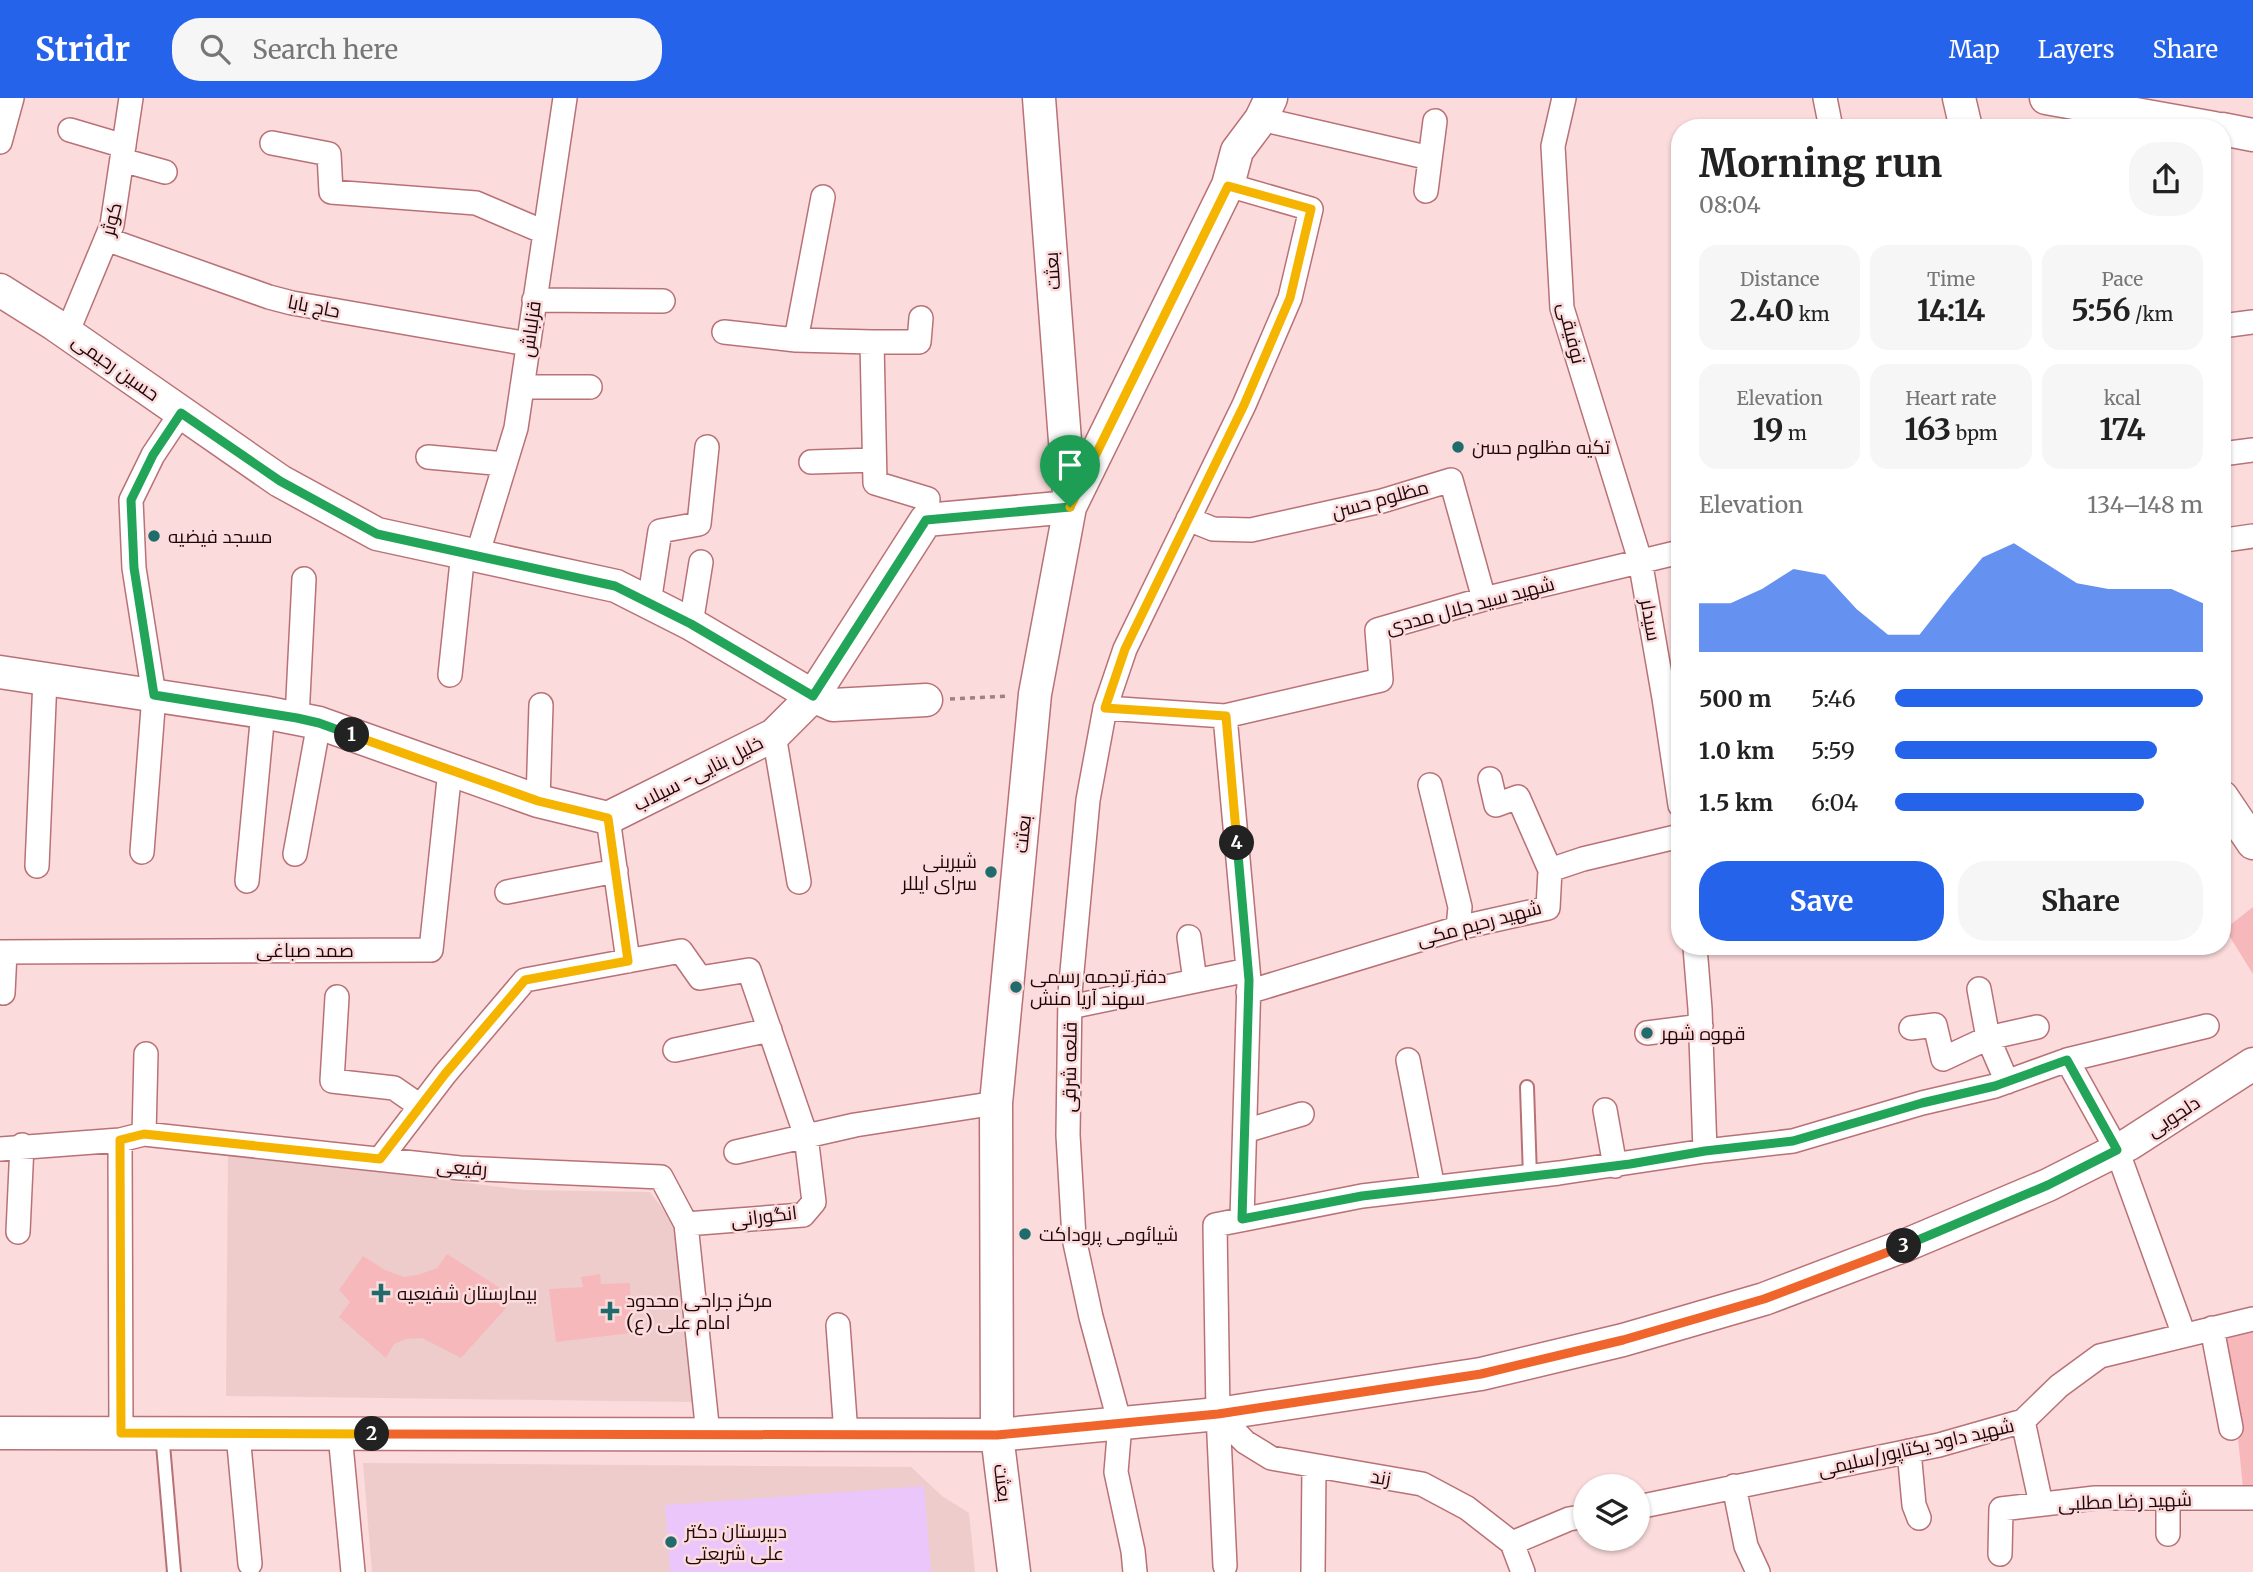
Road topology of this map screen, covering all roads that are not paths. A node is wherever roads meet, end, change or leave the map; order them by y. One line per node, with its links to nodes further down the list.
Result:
1 (12, 98): 17 (street)
2 (131, 98): 19 (street, کوثر)
3 (565, 98): 25 (street, قزلباش)
4 (1039, 98): 48 (main road, بعثت)
5 (1564, 98): 55 (street, توفیقی)
6 (1825, 98): 10 (street)
7 (1959, 98): 11 (main road)
8 (2046, 98): 12 (main road)
9 (1266, 108): 20 (street); 22 (main road)
10 (1829, 119)
11 (1964, 119)
12 (2164, 119)
13 (1435, 121): 20 (street)
14 (70, 130): 19 (street)
15 (2231, 131): 16 (main road)
16 (2253, 135)
17 (0, 142)
18 (272, 143): 25 (street)
19 (123, 153): 21 (street); 26 (street, کوثر)
20 (1430, 158): 23 (street)
21 (165, 172)
22 (1228, 186): 48 (main road); 49 (street, قلعه شرقی)
23 (1426, 191)
24 (823, 197): 35 (street)
25 (544, 232): 28 (street, قزلباش)
26 (106, 239): 34 (street, کوثر); 37 (street, حاج بابا)
27 (0, 291): 34 (main road, حسین رحیمی)
28 (534, 300): 29 (street); 37 (street, قزلباش)
29 (663, 302)
30 (921, 318): 36 (street)
31 (2253, 322): 32 (street)
32 (2231, 325)
33 (724, 332): 35 (street)
34 (67, 333): 40 (main road, حسین رحیمی)
35 (796, 340): 36 (street)
36 (872, 342): 45 (street)
37 (528, 344): 38 (street, قزلباش)
38 (522, 387): 39 (street); 47 (street, قزلباش)
39 (590, 387)
40 (181, 413): 53 (main road, حسین رحیمی); 64 (street)
41 (707, 447): 59 (street)
42 (2253, 450): 43 (street)
43 (2231, 453)
44 (428, 457): 47 (street)
45 (874, 460): 46 (street); 50 (street)
46 (811, 462)
47 (505, 464): 53 (street, قزلباش)
48 (1070, 507): 50 (main road); 115 (main road, بعثت)
49 (1188, 519): 58 (street, مظلوم حسن); 68 (street, قلعه شرقی)
50 (926, 520): 65 (main road, خلیل بنایی- سیلاب)
51 (2253, 536): 52 (street)
52 (2231, 539)
53 (470, 554): 59 (main road, حسین رحیمی); 62 (street, قزلباش)
54 (1671, 554): 55 (street, شهید سید جلال مددی)
55 (1640, 560): 58 (street, شهید سید جلال مددی); 73 (street, سیدلر)
56 (701, 562): 60 (street)
57 (304, 579): 71 (street)
58 (1484, 599): 70 (street, شهید سید جلال مددی)
59 (649, 603): 60 (main road, حسین رحیمی)
60 (691, 624): 65 (main road, حسین رحیمی)
61 (0, 672): 63 (main road)
62 (450, 675)
63 (45, 679): 64 (main road); 84 (street)
64 (154, 695): 69 (main road); 82 (street)
65 (813, 696): 66 (main road, حسین رحیمی); 72 (main road, خلیل بنایی- سیلاب)
66 (926, 700)
67 (541, 705): 77 (street)
68 (1105, 708): 70 (street, شهید سید جلال مددی); 100 (street, قلعه شرقی)
69 (262, 712): 71 (main road); 87 (street)
70 (1226, 716): 96 (street)
71 (308, 720): 74 (main road); 83 (street)
72 (774, 735): 79 (main road, خلیل بنایی- سیلاب); 88 (street)
73 (1671, 745)
74 (450, 770): 77 (main road); 92 (street, صمد صباغی)
75 (1490, 779): 85 (street)
76 (1430, 785): 90 (street)
77 (538, 801): 79 (main road)
78 (2231, 808): 80 (main road)
79 (608, 818): 86 (street)
80 (2249, 831)
81 (1671, 838): 85 (street, شهید رحیم مکی)
82 (142, 852)
83 (295, 854)
84 (37, 866)
85 (1550, 870): 90 (street, شهید رحیم مکی)
86 (615, 871): 89 (street); 94 (street)
87 (247, 881)
88 (799, 881)
89 (507, 892)
90 (1458, 928): 96 (street, شهید رحیم مکی)
91 (1189, 937): 95 (street)
92 (3, 952): 98 (street)
93 (1696, 955): 101 (street)
94 (628, 961): 105 (street, انگورانی); 116 (street)
95 (1195, 981): 96 (street, شهید رحیم مکی); 100 (street, شهید رحیم مکی)
96 (1248, 981): 119 (street)
97 (1979, 989): 107 (street)
98 (3, 993)
99 (337, 997): 116 (street)
100 (1070, 1007): 140 (street, قلعه شرقی)
101 (1701, 1026): 106 (street); 125 (street)
102 (2207, 1026): 111 (street)
103 (2037, 1027): 107 (street)
104 (1911, 1028): 107 (street)
105 (770, 1030): 108 (street); 121 (street, انگورانی)
106 (1647, 1033)
107 (1988, 1038): 113 (street)
108 (675, 1050)
109 (146, 1054): 120 (street)
110 (1408, 1059): 130 (street)
111 (2067, 1060): 113 (street); 124 (street)
112 (2253, 1064): 124 (main road, دلجویی)
113 (2007, 1082): 125 (street)
114 (1527, 1087): 129 (lane)
115 (996, 1103): 121 (street); 149 (main road, بعثت)
116 (420, 1106): 127 (street)
117 (1605, 1110): 128 (street)
118 (1302, 1114): 119 (street)
119 (1245, 1131): 131 (street)
120 (144, 1134): 122 (street, رفیعی); 127 (street, رفیعی)
121 (806, 1136): 126 (street); 132 (street, انگورانی)
122 (120, 1140): 123 (street, رفیعی); 143 (street)
123 (11, 1147): 133 (street)
124 (2117, 1150): 137 (street); 138 (main road, دلجویی)
125 (1705, 1151): 128 (street)
126 (736, 1152)
127 (380, 1159): 132 (street, رفیعی)
128 (1615, 1166): 129 (street)
129 (1530, 1177): 130 (street)
130 (1433, 1188): 131 (street)
131 (1242, 1219): 138 (street)
132 (686, 1224): 147 (street, رفیعی)
133 (18, 1232)
134 (2253, 1319): 136 (street, شهید داود یکتاپور/سلیمی)
135 (838, 1325): 148 (street)
136 (2212, 1328): 137 (street, شهید داود یکتاپور/سلیمی); 141 (street)
137 (2184, 1335): 139 (street, شهید داود یکتاپور/سلیمی)
138 (1218, 1414): 140 (main road, دلجویی); 151 (street, زند); 163 (street)
139 (2023, 1421): 150 (street, شهید داود یکتاپور/سلیمی); 156 (street)
140 (1120, 1424): 149 (main road, دلجویی); 167 (street, قلعه شرقی)
141 (2231, 1428)
142 (0, 1433): 143 (main road, دلجویی)
143 (121, 1433): 144 (main road, دلجویی)
144 (162, 1433): 145 (main road, دلجویی); 164 (lane)
145 (238, 1434): 146 (main road, دلجویی); 162 (street)
146 (340, 1434): 147 (main road, دلجویی); 165 (street)
147 (708, 1434): 148 (main road, دلجویی)
148 (846, 1434): 149 (main road, دلجویی)
149 (997, 1435): 166 (main road, بعثت)
150 (1909, 1451): 152 (street, شهید داود یکتاپور/سلیمی); 158 (street)
151 (1314, 1466): 160 (street, زند); 168 (street)
152 (1734, 1486): 155 (street, شهید داود یکتاپور/سلیمی); 170 (street)
153 (2168, 1498): 154 (street, شهید رضا مطلبی); 156 (street, شهید رضا مطلبی); 159 (street)
154 (2253, 1498)
155 (1650, 1504)
156 (2041, 1504): 161 (street, شهید رضا مطلبی)
157 (1573, 1518): 160 (street)
158 (1919, 1518)
159 (2168, 1534)
160 (1512, 1543): 169 (street)
161 (2000, 1554)
162 (250, 1564)
163 (1225, 1566)
164 (174, 1572)
165 (353, 1572)
166 (1014, 1572)
167 (1135, 1572)
168 (1313, 1572)
169 (1523, 1572)
170 (1758, 1572)

